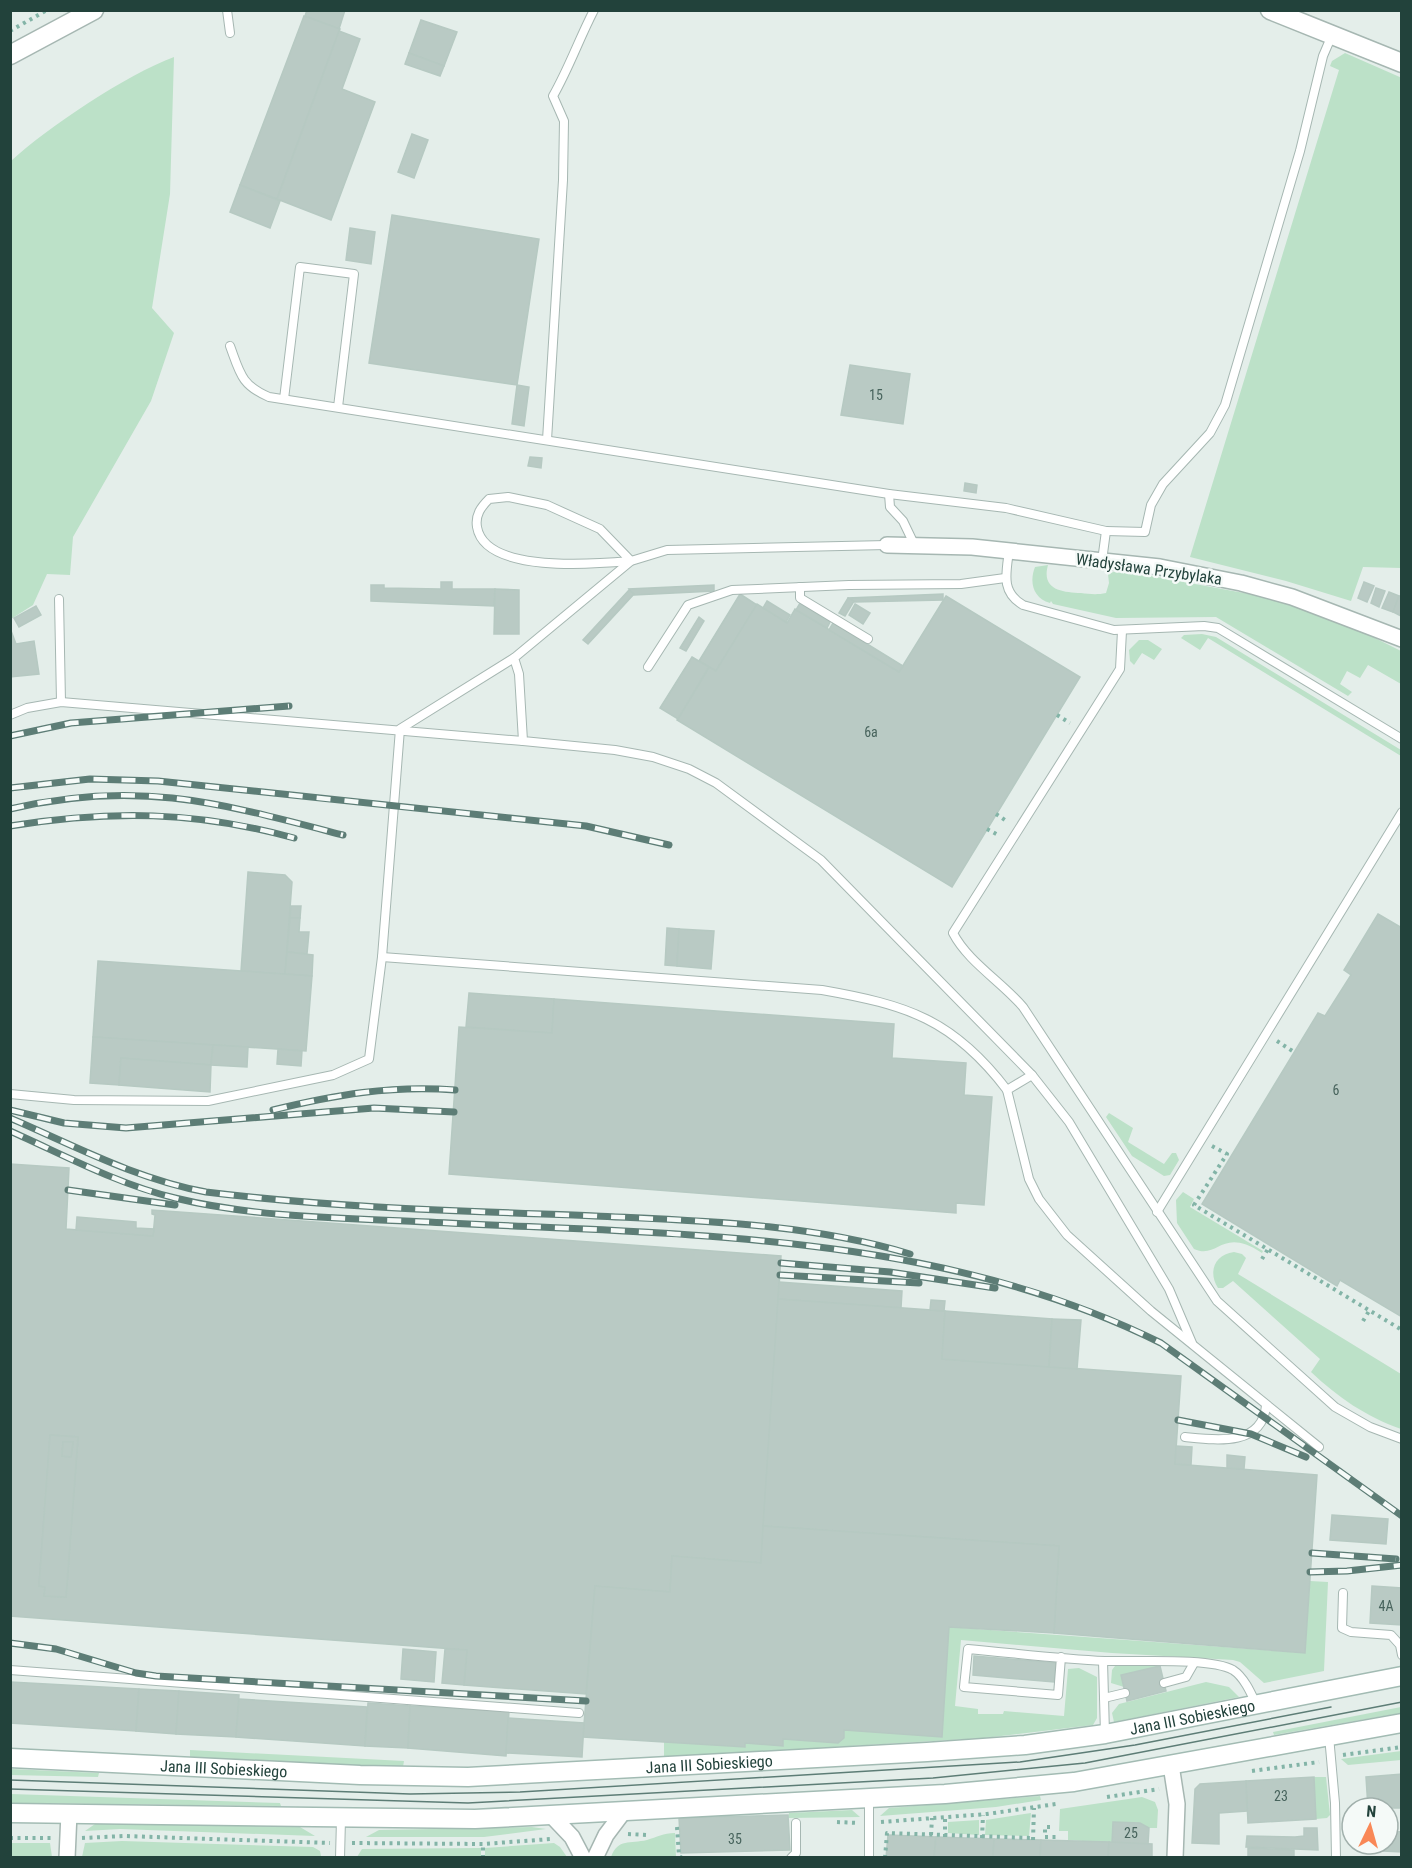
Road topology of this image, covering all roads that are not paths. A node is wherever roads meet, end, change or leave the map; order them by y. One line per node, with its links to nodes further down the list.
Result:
1 (94, 10): 7 (main road)
2 (228, 10): 5 (lane)
3 (594, 10): 12 (lane)
4 (1270, 10): 6 (main road)
5 (230, 33)
6 (1332, 34): 8 (main road); 14 (lane)
7 (10, 55)
8 (1401, 63)
9 (230, 346): 10 (lane)
10 (284, 399): 11 (lane); 11 (lane)
11 (338, 407): 12 (lane)
12 (547, 440): 13 (lane)
13 (889, 494): 14 (lane); 15 (lane)
14 (1106, 531): 19 (lane)
15 (914, 544): 16 (street, Władysława Przybylaka); 17 (street, Władysława Przybylaka)
16 (887, 545): 18 (lane)
17 (1009, 551): 19 (street, Władysława Przybylaka); 20 (lane)
18 (631, 561): 18 (lane); 26 (lane)
19 (1102, 561): 25 (street, Władysława Przybylaka)
20 (1005, 578): 21 (lane); 23 (lane)
21 (800, 587): 24 (lane); 27 (lane)
22 (59, 599): 28 (lane)
23 (1122, 631): 31 (lane); 38 (lane)
24 (868, 639)
25 (1401, 639)
26 (513, 658): 30 (lane); 32 (lane)
27 (648, 667)
28 (61, 702): 29 (lane); 30 (lane)
29 (10, 715)
30 (400, 729): 32 (lane); 34 (lane)
31 (1401, 739)
32 (523, 741): 35 (lane)
33 (1401, 812): 38 (lane)
34 (382, 957): 36 (lane); 37 (lane)
35 (1032, 1075): 36 (lane); 39 (lane)
36 (1006, 1090): 39 (lane)
37 (10, 1094)
38 (1157, 1212): 42 (lane)
39 (1192, 1344): 40 (lane)
40 (1266, 1406): 41 (lane); 43 (lane)
41 (1185, 1437)
42 (1401, 1439)
43 (1319, 1447)
44 (1343, 1593): 45 (lane)
45 (1401, 1655)
46 (1061, 1657): 46 (lane); 47 (lane)
47 (1103, 1660): 48 (lane); 53 (lane)
48 (1194, 1662): 51 (lane); 54 (lane)
49 (10, 1670): 55 (lane)
50 (1401, 1676): 54 (main road, Jana III Sobieskiego)
51 (1164, 1683)
52 (1125, 1693): 53 (lane)
53 (1104, 1698): 57 (lane)
54 (1256, 1704): 57 (main road, Jana III Sobieskiego)
55 (579, 1713)
56 (1401, 1723): 58 (main road)
57 (1105, 1734): 59 (main road, Jana III Sobieskiego)
58 (1329, 1735): 60 (main road); 75 (lane)
59 (10, 1758)
60 (1171, 1765): 61 (main road); 74 (street)
61 (869, 1798): 62 (main road); 73 (lane)
62 (624, 1811): 65 (main road); 71 (street)
63 (10, 1813): 64 (main road)
64 (69, 1813): 66 (main road); 68 (street)
65 (552, 1816): 66 (main road); 70 (street)
66 (342, 1819): 69 (lane)
67 (796, 1823): 72 (lane)
68 (67, 1857)
69 (340, 1857)
70 (583, 1857)
71 (595, 1857)
72 (791, 1857)
73 (869, 1857)
74 (1175, 1857)
75 (1336, 1857)

